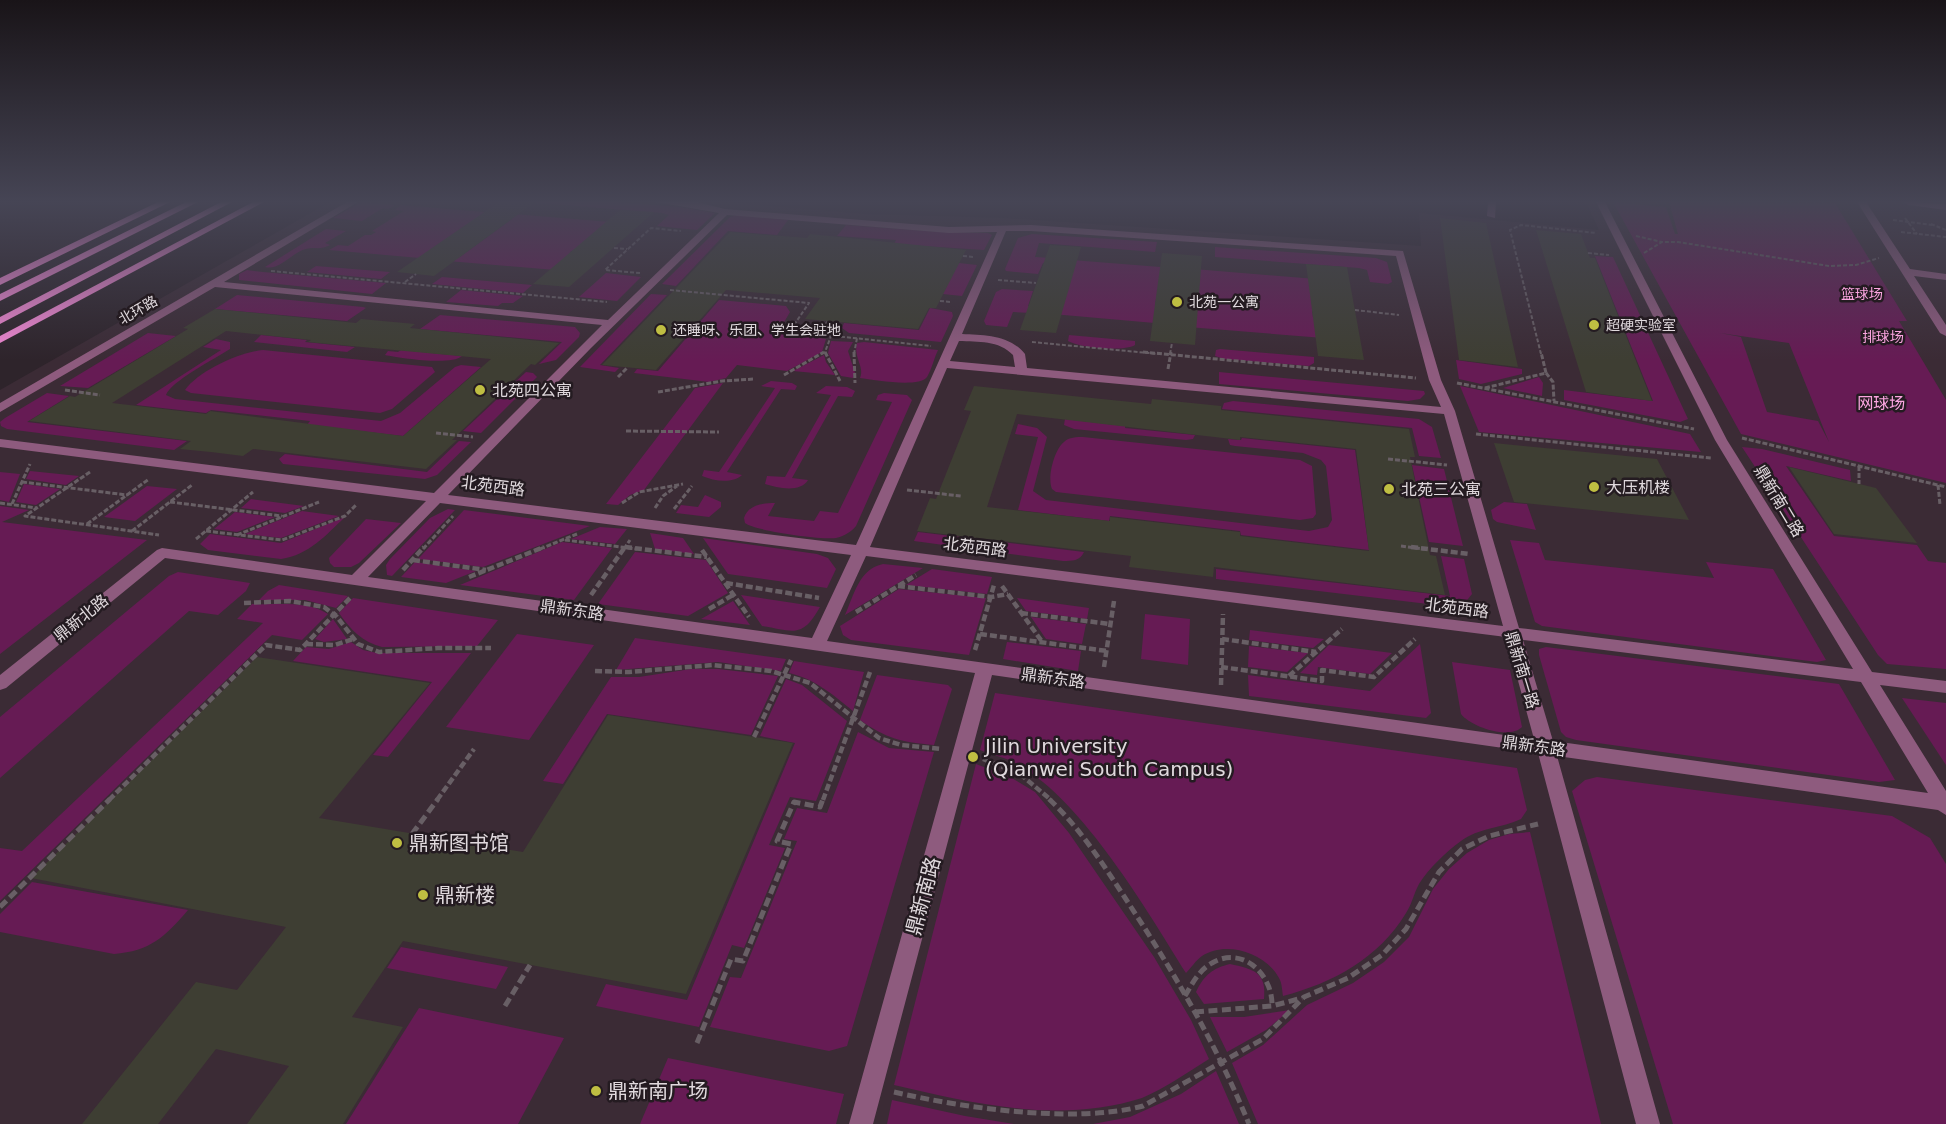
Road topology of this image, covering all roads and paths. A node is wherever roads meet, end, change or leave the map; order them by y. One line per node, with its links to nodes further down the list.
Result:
1 (57, 254): 23 (main road)
2 (88, 254): 28 (main road)
3 (128, 254): 32 (main road)
4 (162, 254): 40 (main road)
5 (264, 254): 26 (lane, 北环路)
6 (622, 254): 20 (path)
7 (681, 254): 34 (lane)
8 (991, 254): 38 (lane)
9 (1400, 254): 64 (lane, 鼎新南一路)
10 (1516, 254): 49 (path)
11 (1602, 254): 15 (path)
12 (1627, 254): 163 (lane, 鼎新南二路)
13 (1761, 254): 16 (path)
14 (1895, 254): 18 (lane)
15 (1616, 256)
16 (1879, 258)
17 (262, 270): 24 (path)
18 (1907, 272): 21 (lane); 35 (lane)
19 (416, 274): 24 (path)
20 (649, 274)
21 (1946, 277)
22 (995, 280): 25 (path)
23 (0, 282)
24 (404, 283): 29 (path)
25 (1036, 283)
26 (213, 284): 34 (lane); 63 (lane, 北环路)
27 (667, 290): 36 (path)
28 (0, 298)
29 (612, 302)
30 (1355, 310): 31 (path)
31 (1404, 315)
32 (0, 321)
33 (828, 321): 36 (path)
34 (610, 323): 91 (lane)
35 (1946, 333)
36 (818, 334): 37 (path)
37 (831, 336): 39 (path); 44 (path)
38 (955, 337): 46 (lane); 48 (lane)
39 (857, 338): 43 (path); 57 (path)
40 (0, 340)
41 (1028, 342): 45 (path)
42 (1172, 344): 45 (path)
43 (940, 347)
44 (825, 352): 50 (path); 55 (path)
45 (1170, 355): 52 (path); 53 (path)
46 (944, 364): 48 (lane); 117 (lane)
47 (627, 368): 51 (path)
48 (1021, 371): 64 (lane)
49 (1546, 373): 58 (path); 62 (path)
50 (784, 375)
51 (618, 377)
52 (1166, 378)
53 (1419, 378)
54 (755, 379): 60 (path)
55 (840, 381)
56 (1450, 382): 58 (path)
57 (855, 383)
58 (1485, 388): 62 (path)
59 (59, 390): 61 (path)
60 (658, 392)
61 (100, 395)
62 (1554, 401): 65 (path)
63 (0, 408)
64 (1449, 411): 145 (lane, 鼎新南一路)
65 (1698, 429)
66 (626, 431): 67 (path)
67 (719, 432)
68 (436, 433): 70 (path)
69 (1476, 434): 74 (path)
70 (479, 438)
71 (1740, 438): 77 (path)
72 (0, 442): 91 (lane, 北苑西路)
73 (33, 456): 80 (path)
74 (1713, 458)
75 (1388, 459): 76 (path)
76 (1447, 465)
77 (1859, 466): 82 (path); 83 (path)
78 (93, 470): 86 (path)
79 (151, 478): 89 (path)
80 (22, 482): 86 (path); 96 (path)
81 (194, 484): 94 (path)
82 (1859, 484)
83 (1938, 485): 85 (path); 97 (path)
84 (692, 486): 103 (path)
85 (1946, 487)
86 (67, 488): 89 (path); 98 (path)
87 (906, 490): 90 (path)
88 (254, 491): 101 (path)
89 (127, 495): 105 (path)
90 (961, 496)
91 (439, 497): 117 (lane, 北苑西路); 128 (lane)
92 (363, 498): 110 (path)
93 (326, 499): 104 (path)
94 (170, 502): 101 (path); 106 (path)
95 (0, 503): 96 (path)
96 (12, 504): 98 (path)
97 (1940, 505)
98 (37, 508): 105 (path)
99 (617, 508): 102 (path)
100 (460, 509): 121 (path)
101 (231, 510): 104 (path); 107 (path)
102 (651, 513)
103 (670, 515)
104 (282, 516): 110 (path)
105 (86, 524): 106 (path)
106 (132, 531): 109 (path)
107 (205, 531): 110 (path); 112 (path)
108 (579, 532): 113 (path)
109 (160, 535)
110 (236, 535)
111 (634, 535): 116 (path)
112 (194, 540)
113 (562, 540): 116 (path); 122 (path)
114 (698, 544): 120 (path)
115 (1401, 546): 119 (path)
116 (625, 547): 120 (path); 134 (path)
117 (861, 550): 145 (lane, 北苑西路); 151 (lane)
118 (162, 553): 128 (lane, 鼎新东路); 164 (lane, 鼎新北路)
119 (1469, 554)
120 (707, 557): 126 (path)
121 (412, 560): 122 (path); 124 (path)
122 (486, 570): 125 (path)
123 (917, 574): 127 (path)
124 (396, 578)
125 (460, 580)
126 (725, 583): 131 (path); 133 (path)
127 (897, 586): 132 (path); 140 (path)
128 (355, 587): 139 (path); 151 (lane, 鼎新东路)
129 (1008, 594): 132 (path); 132 (path); 138 (path)
130 (1115, 594): 141 (path)
131 (734, 595): 137 (path); 143 (path)
132 (991, 597): 146 (path)
133 (823, 598)
134 (586, 602)
135 (244, 603): 139 (path)
136 (1223, 608): 148 (path)
137 (705, 612)
138 (1021, 613): 141 (path); 149 (path)
139 (335, 614): 147 (path); 150 (path)
140 (853, 614)
141 (1110, 624): 153 (path)
142 (1348, 624): 154 (path)
143 (756, 626)
144 (1422, 633): 162 (path)
145 (1511, 633): 163 (lane, 北苑西路); 169 (lane, 鼎新南一路)
146 (980, 634): 149 (path); 156 (path)
147 (353, 639): 150 (path); 152 (path)
148 (1222, 639): 154 (path); 157 (path)
149 (1043, 643): 153 (path)
150 (306, 644): 176 (path)
151 (816, 645): 156 (lane, 鼎新东路)
152 (491, 648)
153 (1107, 651): 161 (path)
154 (1316, 652): 162 (path)
155 (792, 657): 160 (path)
156 (979, 662): 169 (lane, 鼎新东路); 185 (lane, 鼎新南路)
157 (1221, 667): 162 (path); 166 (path)
158 (872, 668): 167 (path)
159 (595, 671): 160 (path)
160 (784, 674): 167 (path); 168 (path)
161 (1103, 675)
162 (1288, 676)
163 (1868, 678): 165 (lane, 北苑西路); 173 (lane, 鼎新南二路)
164 (0, 684)
165 (1946, 687)
166 (1221, 691)
167 (853, 719): 171 (path); 183 (path)
168 (754, 737)
169 (1546, 748): 173 (lane, 鼎新东路); 190 (lane, 鼎新南一路)
170 (474, 749): 175 (path)
171 (941, 749)
172 (976, 757): 178 (path)
173 (1945, 805)
174 (1538, 824): 179 (path)
175 (412, 834)
176 (0, 907)
177 (530, 965): 180 (path)
178 (1185, 996): 181 (path); 182 (path)
179 (1303, 998): 181 (path); 184 (path)
180 (505, 1006)
181 (1272, 1006): 182 (path)
182 (1195, 1012): 184 (path)
183 (697, 1043)
184 (1222, 1061): 187 (path); 189 (path)
185 (874, 1077): 186 (path); 188 (lane, 鼎新南路)
186 (1028, 1120)
187 (1048, 1122)
188 (861, 1124)
189 (1248, 1124)
190 (1648, 1124)

